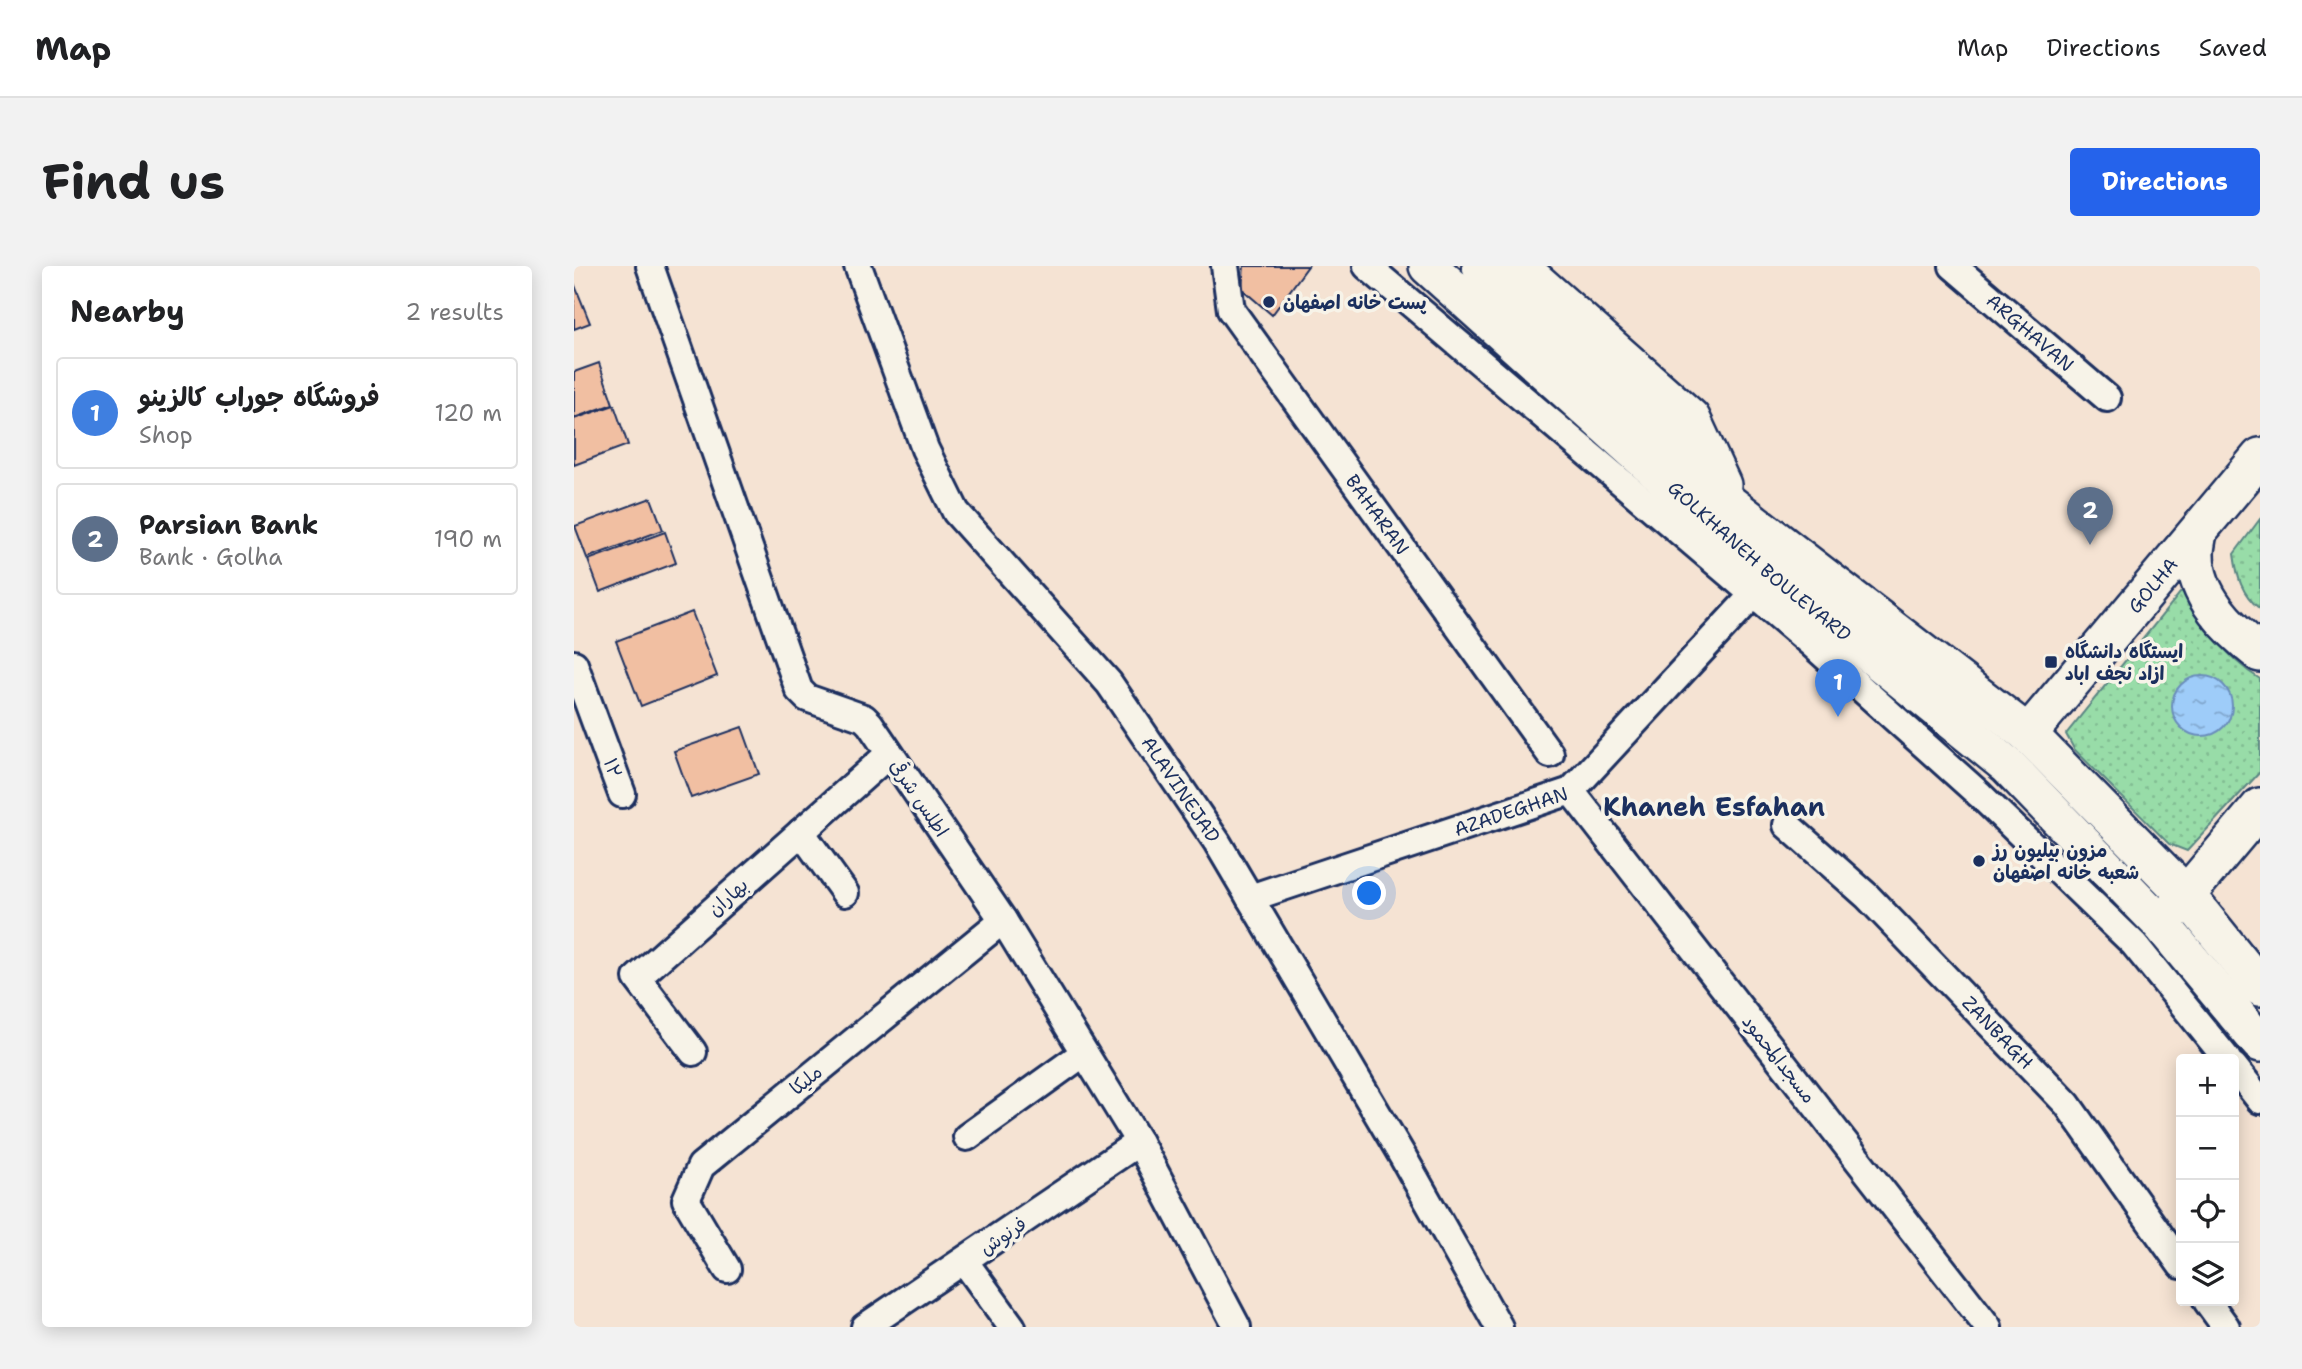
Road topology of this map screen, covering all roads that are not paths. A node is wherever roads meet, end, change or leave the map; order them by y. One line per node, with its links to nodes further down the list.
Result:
1 (650, 266): 17 (street, اطلس شرقی)
2 (858, 266): 26 (street, ALAVINEJAD)
3 (1225, 266): 18 (street, BAHARAN)
4 (1367, 266): 13 (street)
5 (1428, 266): 13 (main road, GOLKHANEH BOULEVARD)
6 (1481, 266): 11 (main road, GOLKHANEH BOULEVARD)
7 (1519, 266): 11 (main road)
8 (1953, 266): 9 (street, ARGHAVAN)
9 (2107, 398)
10 (2260, 457): 12 (main road, GOLHA)
11 (1731, 505): 16 (main road, GOLKHANEH BOULEVARD)
12 (2198, 532): 14 (main road); 16 (main road, GOLHA)
13 (1763, 584): 19 (street, AZADEGHAN); 28 (main road, GOLKHANEH BOULEVARD); 33 (street)
14 (2260, 653)
15 (574, 664): 20 (street, ۱۲)
16 (2028, 734): 25 (main road, GOLKHANEH BOULEVARD)
17 (889, 754): 23 (street, بهاران); 27 (street, اطلس شرقی)
18 (1550, 754)
19 (1571, 792): 26 (street, AZADEGHAN); 46 (street, مسجدالمحمود)
20 (622, 794)
21 (2260, 807): 25 (main road)
22 (1787, 825): 38 (street, ZANBAGH)
23 (801, 832): 24 (street); 31 (street, بهاران)
24 (845, 893)
25 (2187, 896): 28 (main road); 29 (main road, GOLKHANEH BOULEVARD)
26 (1251, 898): 45 (street, ALAVINEJAD)
27 (1003, 920): 32 (street, اطلس شرقی); 40 (street, ملیکا)
28 (2161, 924): 30 (main road, GOLKHANEH BOULEVARD)
29 (2260, 986)
30 (2260, 1043)
31 (693, 1052)
32 (1084, 1053): 36 (street); 37 (street, اطلس شرقی)
33 (2223, 1054)
34 (2239, 1074): 35 (street)
35 (2260, 1100)
36 (967, 1136)
37 (1139, 1142): 39 (street, فرنوش); 44 (street, اطلس شرقی)
38 (2176, 1258)
39 (965, 1262): 42 (street, فرنوش); 43 (street)
40 (727, 1269)
41 (2211, 1306): 47 (street)
42 (865, 1327)
43 (1012, 1327)
44 (1237, 1327)
45 (1499, 1327)
46 (1988, 1327)
47 (2226, 1327)

